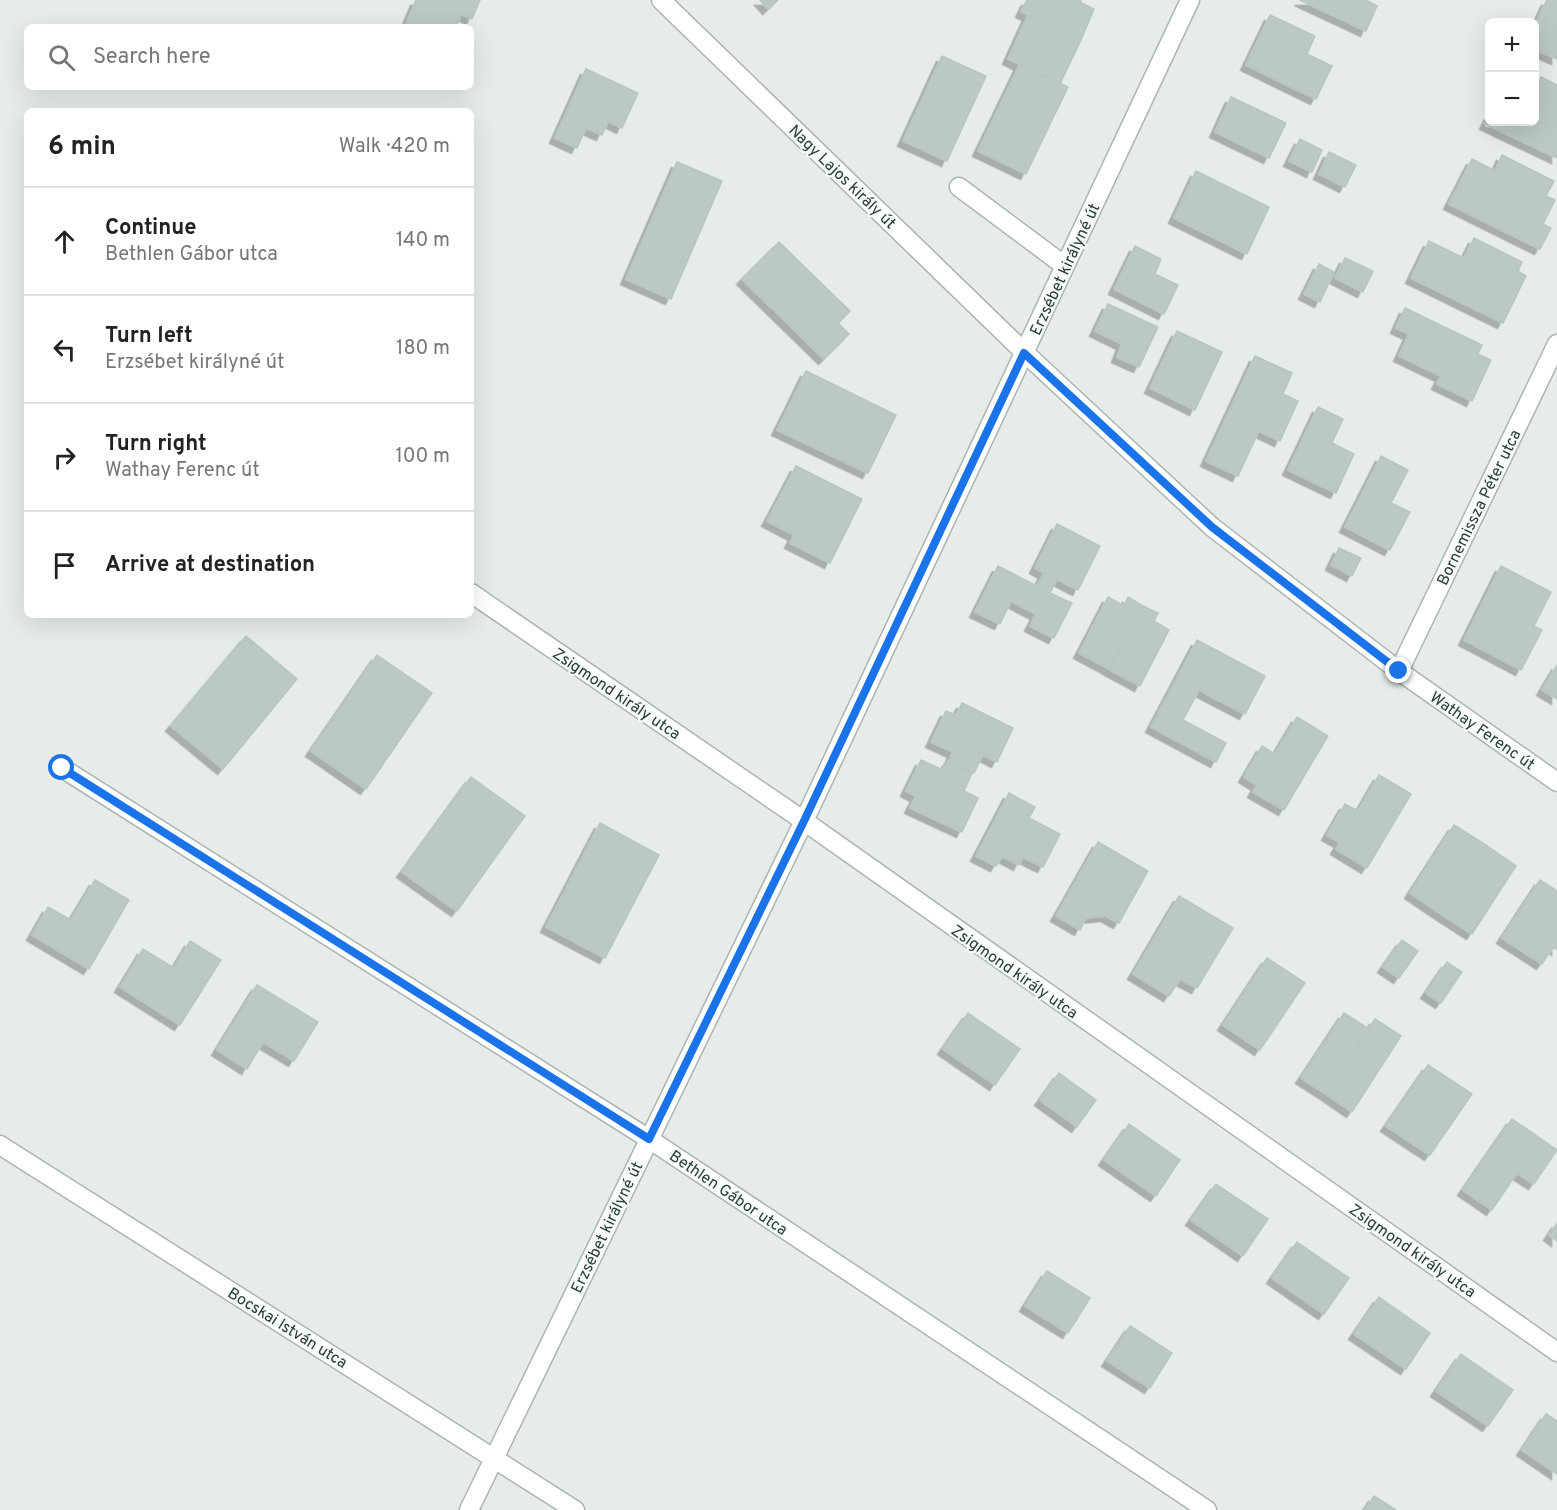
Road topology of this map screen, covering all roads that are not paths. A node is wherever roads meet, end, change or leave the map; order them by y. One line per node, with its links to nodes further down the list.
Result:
1 (661, 0): 6 (street, Nagy Lajos király út)
2 (1190, 0): 4 (street, Erzsébet királyné út)
3 (958, 187): 4 (street)
4 (1065, 266): 6 (street, Erzsébet királyné út)
5 (1557, 344): 8 (street, Bornemissza Péter utca)
6 (1024, 353): 8 (street, Wathay Ferenc út); 11 (street, Erzsébet királyné út)
7 (474, 595): 11 (street, Zsigmond király utca)
8 (1399, 671): 10 (street, Wathay Ferenc út)
9 (62, 768): 12 (street, Bethlen Gábor utca)
10 (1557, 782)
11 (804, 821): 12 (street, Erzsébet királyné út); 14 (street, Zsigmond király utca)
12 (649, 1139): 15 (street, Erzsébet királyné út); 18 (street, Bethlen Gábor utca)
13 (0, 1145): 15 (street, Bocskai István utca)
14 (1557, 1352)
15 (494, 1458): 16 (street, Erzsébet királyné út); 17 (street, Bocskai István utca)
16 (469, 1510)
17 (575, 1510)
18 (1207, 1510)

